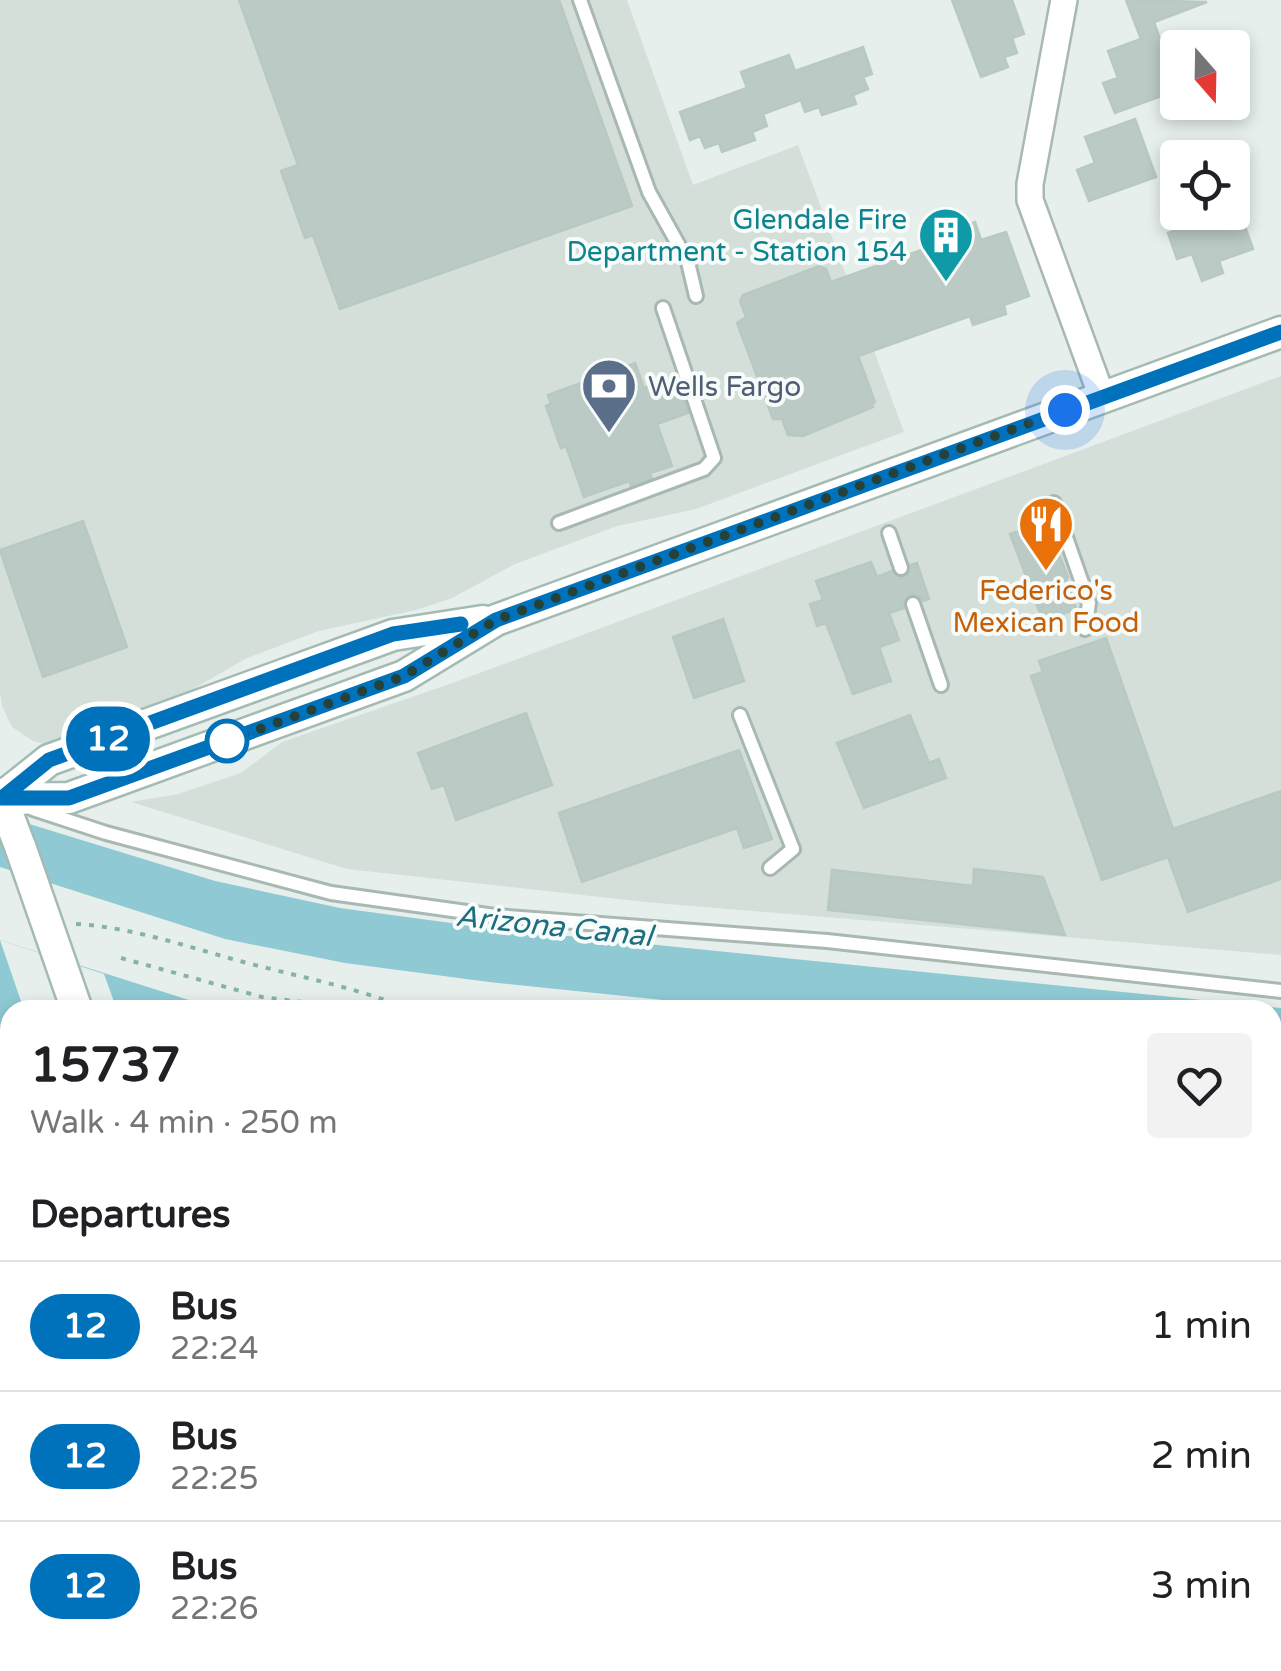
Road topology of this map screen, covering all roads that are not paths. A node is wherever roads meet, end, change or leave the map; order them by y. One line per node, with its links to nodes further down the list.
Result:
1 (580, 0): 3 (lane)
2 (1064, 0): 6 (street)
3 (696, 296)
4 (663, 308): 8 (lane)
5 (1281, 332): 6 (main road)
6 (1102, 397): 12 (main road)
7 (1054, 504): 13 (lane)
8 (559, 524)
9 (889, 533): 10 (lane)
10 (901, 568)
11 (914, 604): 14 (lane)
12 (496, 620): 16 (main road); 16 (main road)
13 (1085, 629)
14 (942, 685)
15 (740, 715): 17 (lane)
16 (1, 797): 18 (lane); 19 (main road, bridge)
17 (770, 868)
18 (1281, 991)
19 (73, 1000)

